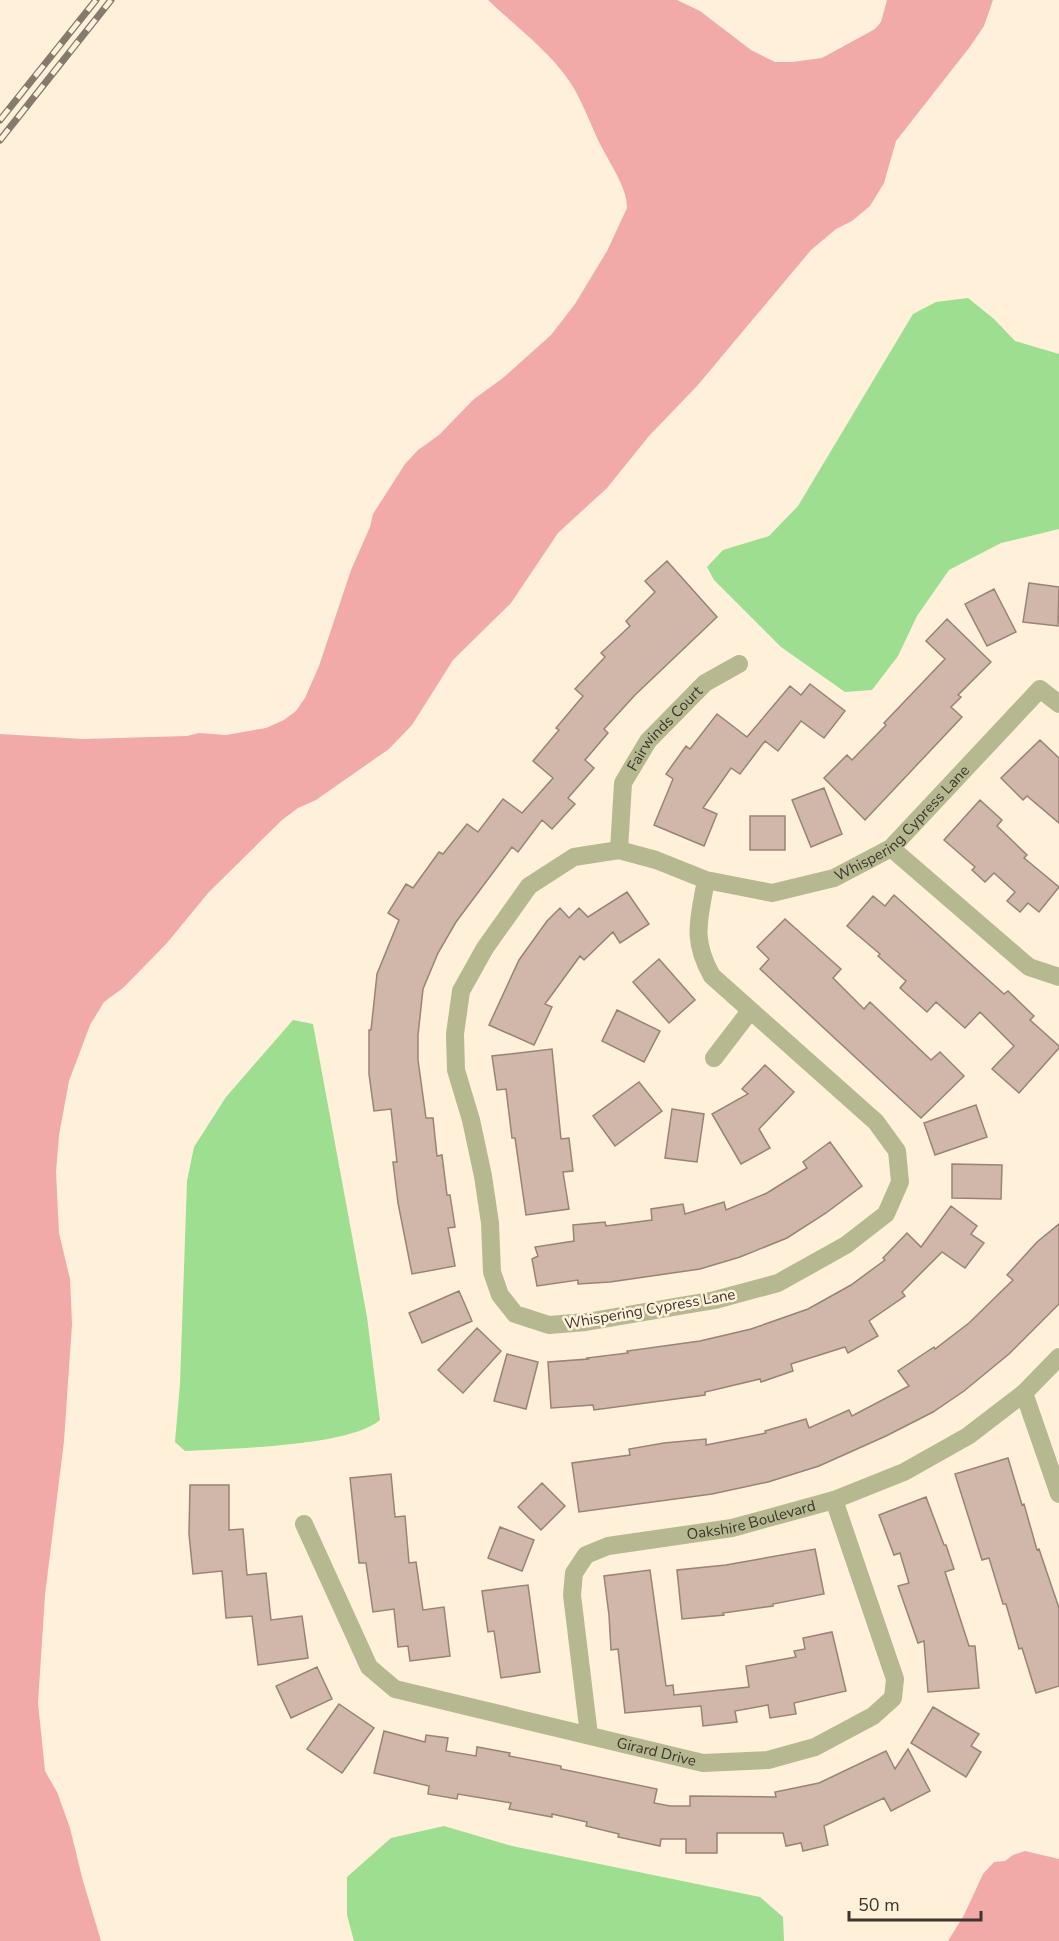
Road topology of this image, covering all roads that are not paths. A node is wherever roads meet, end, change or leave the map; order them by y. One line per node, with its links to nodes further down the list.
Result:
1 (739, 664): 4 (street, Fairwinds Court)
2 (1059, 704): 3 (street, Whispering Cypress Lane)
3 (891, 848): 5 (street, Whispering Cypress Lane); 6 (street)
4 (619, 850): 5 (street, Whispering Cypress Lane); 7 (street, Whispering Cypress Lane)
5 (706, 880): 7 (street, Whispering Cypress Lane)
6 (1059, 977)
7 (750, 1011): 8 (street)
8 (714, 1058)
9 (1059, 1358): 10 (street, Oakshire Boulevard)
10 (1024, 1393): 11 (street); 12 (street, Oakshire Boulevard)
11 (1059, 1494)
12 (834, 1500): 14 (street, Oakshire Boulevard); 14 (street, Girard Drive)
13 (304, 1524): 14 (street, Girard Drive)
14 (589, 1736)

